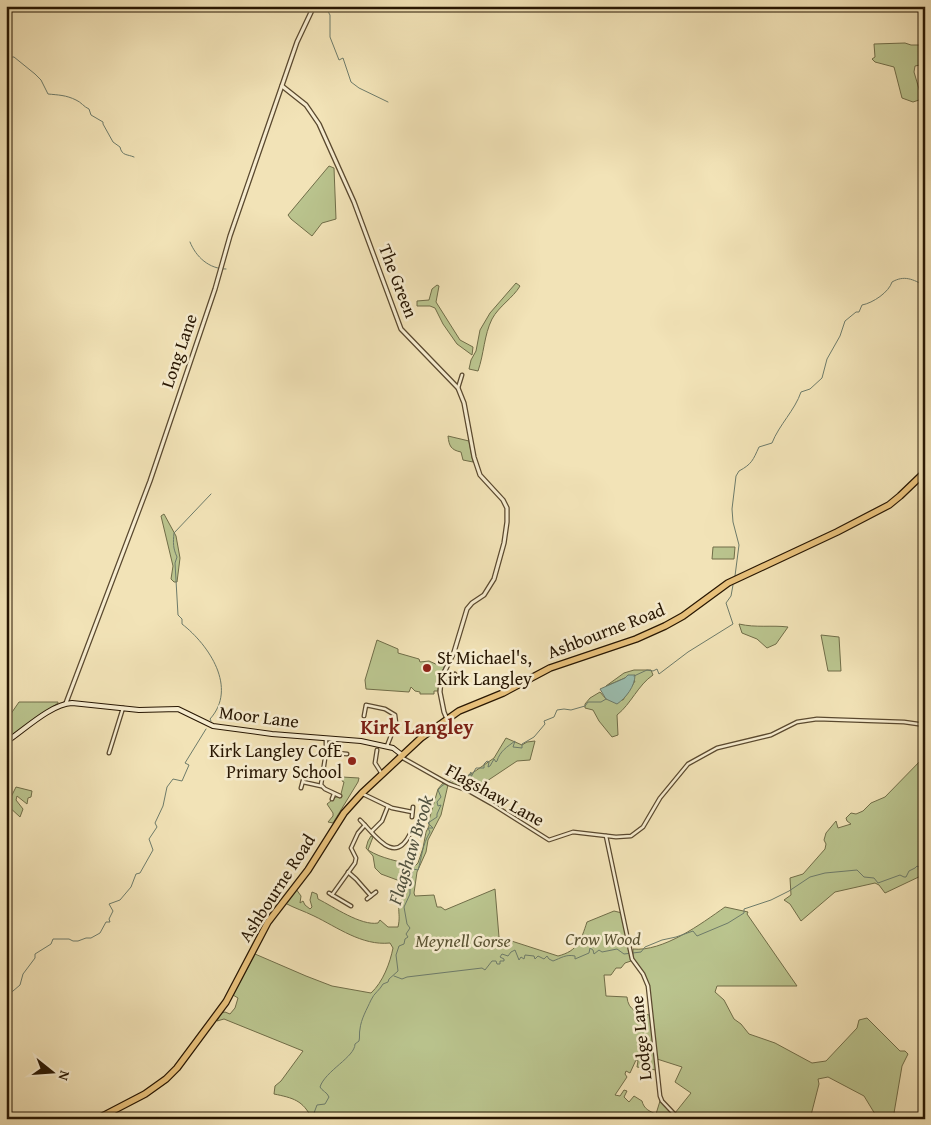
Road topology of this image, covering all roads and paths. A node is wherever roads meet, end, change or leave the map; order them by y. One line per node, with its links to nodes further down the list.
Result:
1 (314, 6): 2 (street, Long Lane)
2 (282, 86): 4 (street, The Green); 10 (street, Long Lane)
3 (462, 375): 4 (street)
4 (458, 388): 7 (street, The Green)
5 (925, 472): 13 (highway, Ashbourne Road)
6 (455, 674): 8 (street)
7 (441, 678): 8 (street); 13 (street)
8 (451, 679): 9 (street)
9 (453, 682)
10 (66, 703): 11 (main road, Moor Lane); 16 (main road)
11 (123, 708): 15 (main road, Moor Lane); 20 (street)
12 (364, 716): 17 (street)
13 (447, 719): 22 (highway, Ashbourne Road)
14 (925, 725): 40 (street, Flagshaw Lane)
15 (326, 739): 17 (main road, Moor Lane); 19 (street)
16 (6, 742)
17 (388, 746): 22 (main road, Moor Lane)
18 (377, 750): 23 (street)
19 (326, 752): 21 (street); 26 (street)
20 (109, 753)
21 (347, 754)
22 (401, 756): 23 (highway, Ashbourne Road); 40 (street, Flagshaw Lane)
23 (382, 774): 28 (highway, Ashbourne Road)
24 (304, 777): 25 (street)
25 (303, 782): 26 (street); 27 (street)
26 (321, 786): 29 (street)
27 (301, 788)
28 (362, 793): 32 (street); 48 (highway, Ashbourne Road)
29 (334, 794): 30 (street); 31 (street)
30 (340, 796)
31 (332, 799)
32 (388, 806): 34 (street); 38 (street)
33 (413, 807): 34 (street)
34 (412, 812): 35 (street)
35 (412, 817)
36 (360, 820): 37 (street)
37 (365, 825): 38 (street); 43 (street)
38 (372, 831): 42 (street)
39 (410, 834): 42 (street)
40 (606, 836): 49 (street, Lodge Lane)
41 (382, 837): 42 (street)
42 (378, 840)
43 (348, 872): 45 (street); 47 (street)
44 (376, 892): 45 (street)
45 (371, 896): 46 (street)
46 (367, 899)
47 (344, 909)
48 (97, 1119)
49 (679, 1119)

